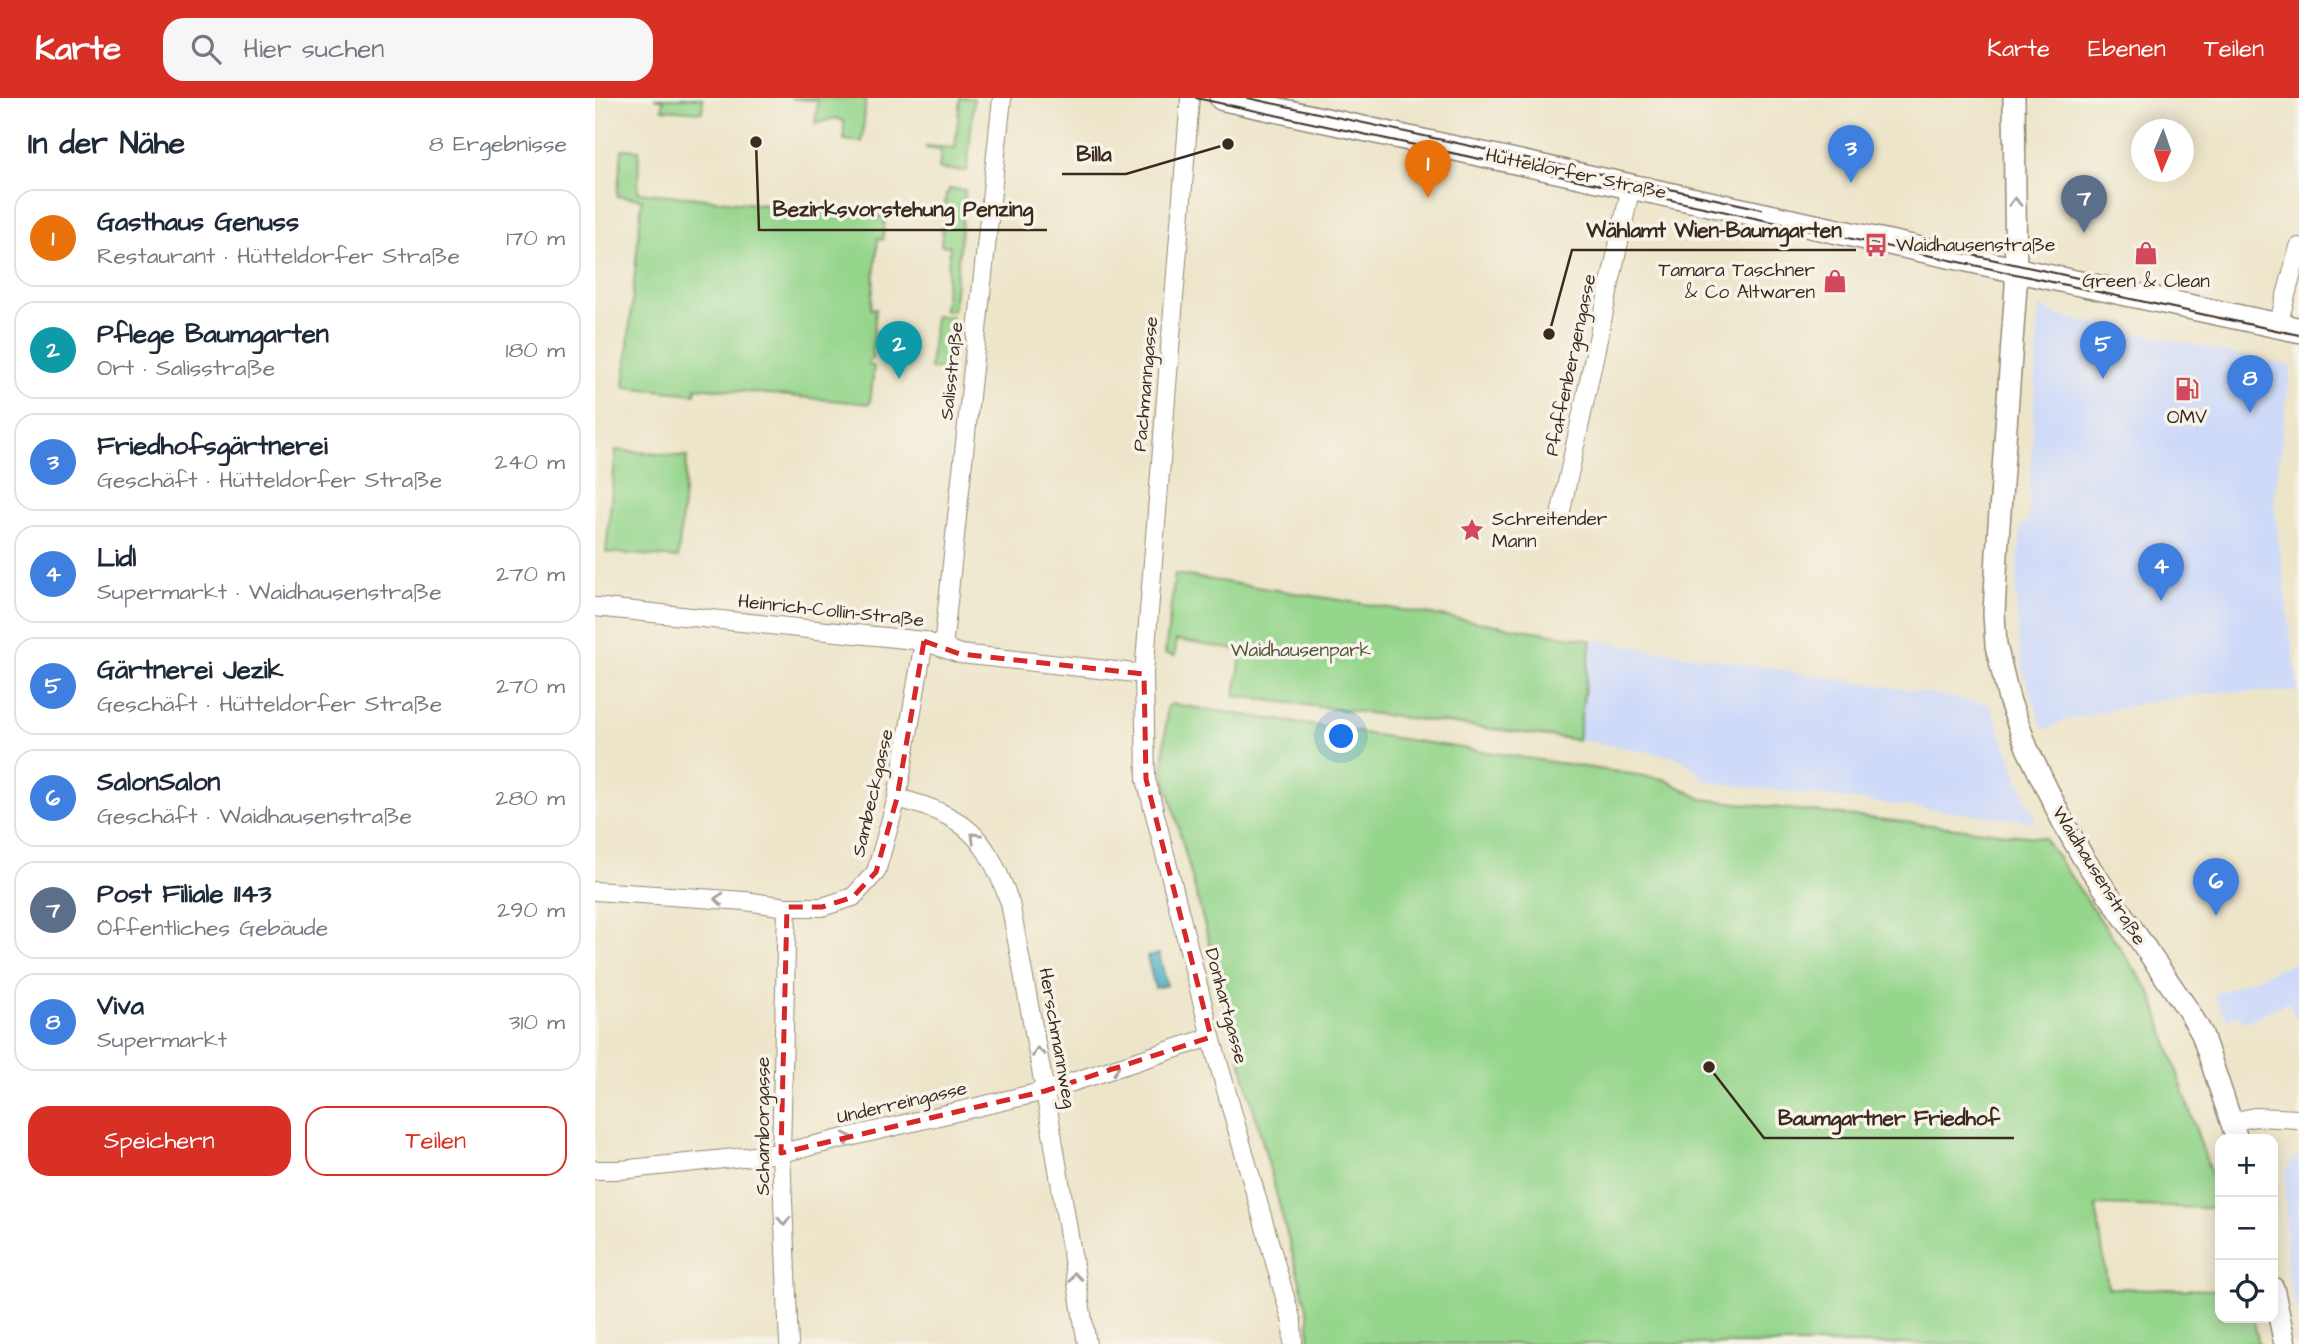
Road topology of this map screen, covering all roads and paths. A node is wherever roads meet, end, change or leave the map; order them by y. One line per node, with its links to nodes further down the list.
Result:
1 (1002, 98): 12 (street, Salisstraße)
2 (1190, 98): 13 (street, Pachmanngasse)
3 (1222, 98): 5 (main road, Hütteldorfer Straße)
4 (2014, 98): 7 (street, Waidhausenstraße, one-way to 4)
5 (1631, 186): 7 (main road, Hütteldorfer Straße); 9 (street, Pfaffenbergengasse)
6 (2299, 247): 8 (street)
7 (2016, 270): 8 (main road, Hütteldorfer Straße); 20 (street, Waidhausenstraße)
8 (2289, 327)
9 (1562, 511)
10 (595, 607): 11 (street, Heinrich-Collin-Straße)
11 (924, 641): 12 (street, Heinrich-Collin-Straße); 14 (street, Sambeckgasse)
12 (943, 648): 13 (street, Heinrich-Collin-Straße)
13 (1144, 674): 17 (street, Donhartgasse)
14 (897, 799): 16 (street, Sambeckgasse); 18 (street, Herschmannweg, one-way to 14)
15 (595, 891): 16 (street, Sambeckgasse, one-way to 15)
16 (787, 907): 21 (street, Schamborgasse)
17 (1211, 1037): 18 (street, Underreingasse, one-way to 17); 26 (street, Donhartgasse)
18 (1045, 1091): 21 (street, Underreingasse, one-way to 18); 25 (street, Herschmannweg, one-way to 18)
19 (2299, 1119): 20 (street)
20 (2234, 1130)
21 (781, 1153): 22 (street, Underreingasse); 24 (street, Schamborgasse, one-way to 24)
22 (595, 1170)
23 (2278, 1311): 27 (street)
24 (789, 1344)
25 (1087, 1344)
26 (1293, 1344)
27 (2285, 1344)

